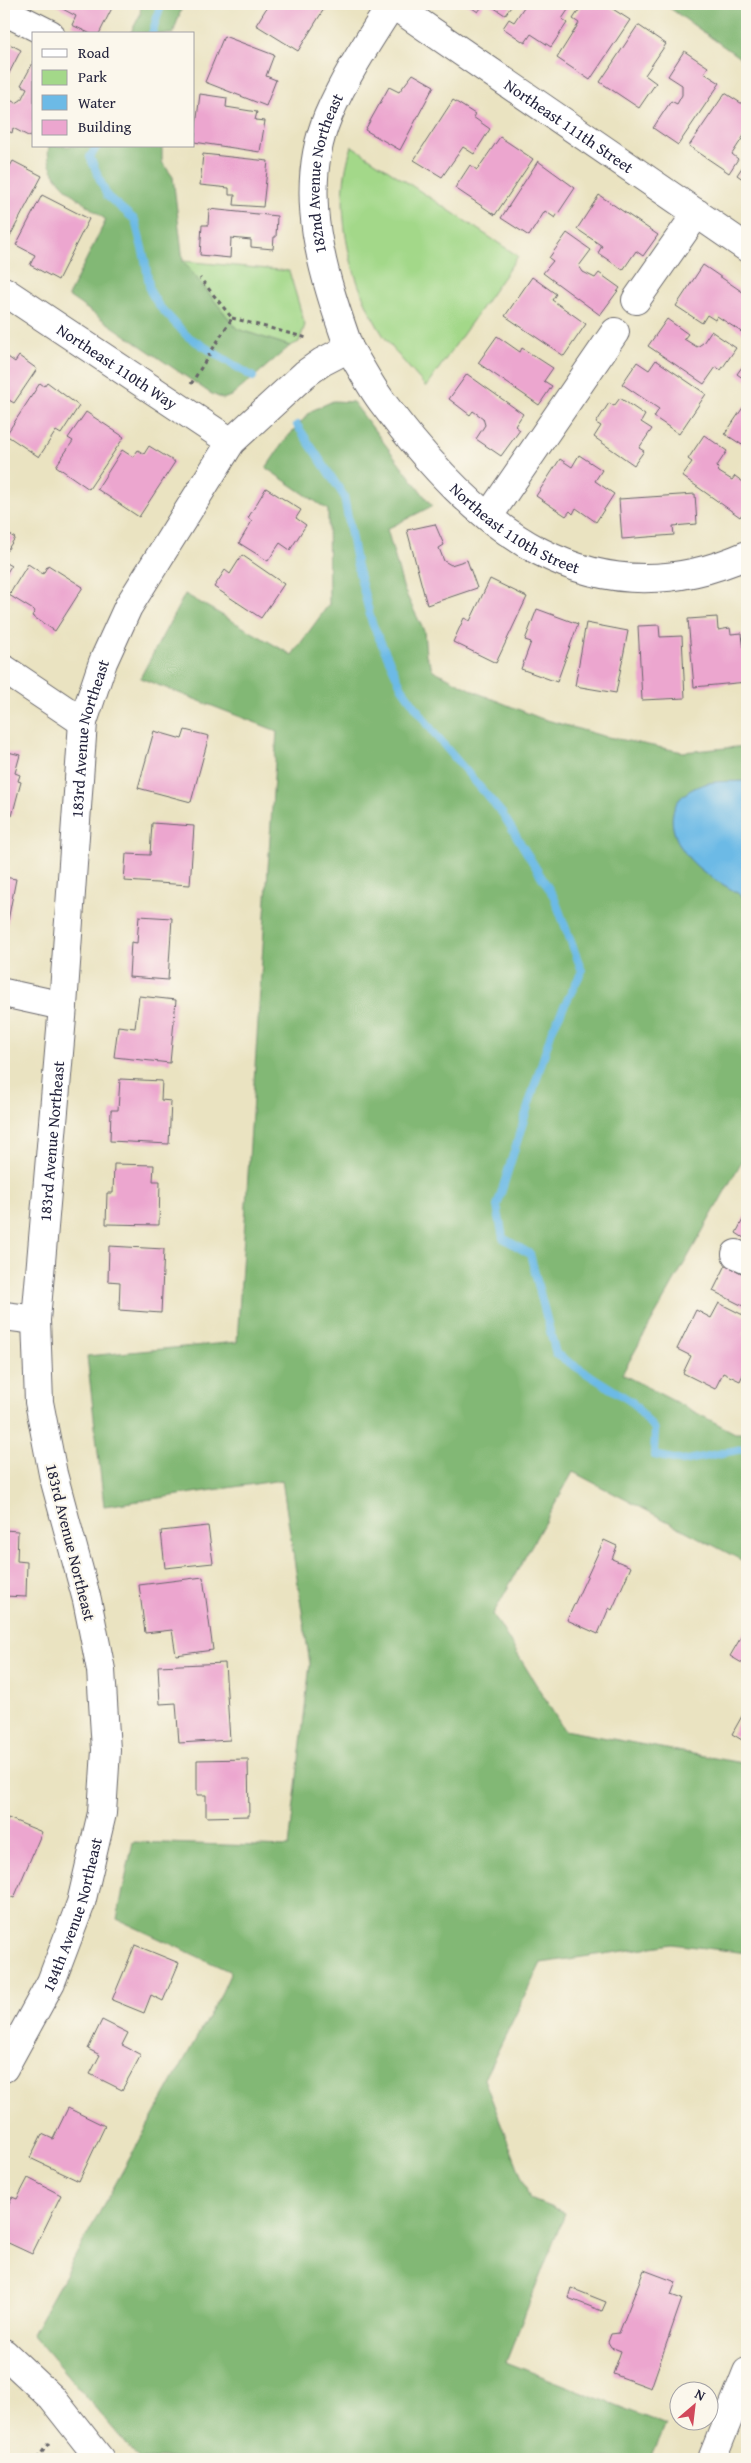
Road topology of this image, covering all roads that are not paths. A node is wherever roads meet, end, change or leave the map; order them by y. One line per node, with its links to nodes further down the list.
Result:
1 (392, 4): 4 (street, Northeast 111th Street); 9 (street, 182nd Avenue Northeast)
2 (4, 11): 3 (street)
3 (46, 32)
4 (697, 213): 5 (street, Northeast 111th Street); 7 (street)
5 (747, 248)
6 (4, 291): 10 (street, Northeast 110th Way)
7 (636, 300)
8 (615, 332): 11 (street)
9 (349, 348): 10 (street); 11 (street, Northeast 110th Street)
10 (231, 442): 14 (street, 183rd Avenue Northeast)
11 (488, 517): 12 (street, Northeast 110th Street)
12 (747, 554)
13 (4, 669): 14 (street)
14 (83, 722): 16 (street, 183rd Avenue Northeast)
15 (4, 993): 16 (street)
16 (62, 1006): 18 (street, 183rd Avenue Northeast)
17 (4, 1316): 18 (street)
18 (36, 1320): 19 (street, 183rd Avenue Northeast)
19 (106, 1750): 20 (street, 184th Avenue Northeast)
20 (4, 2067)
21 (4, 2352): 23 (street)
22 (747, 2372): 24 (street)
23 (100, 2459)
24 (712, 2459)

